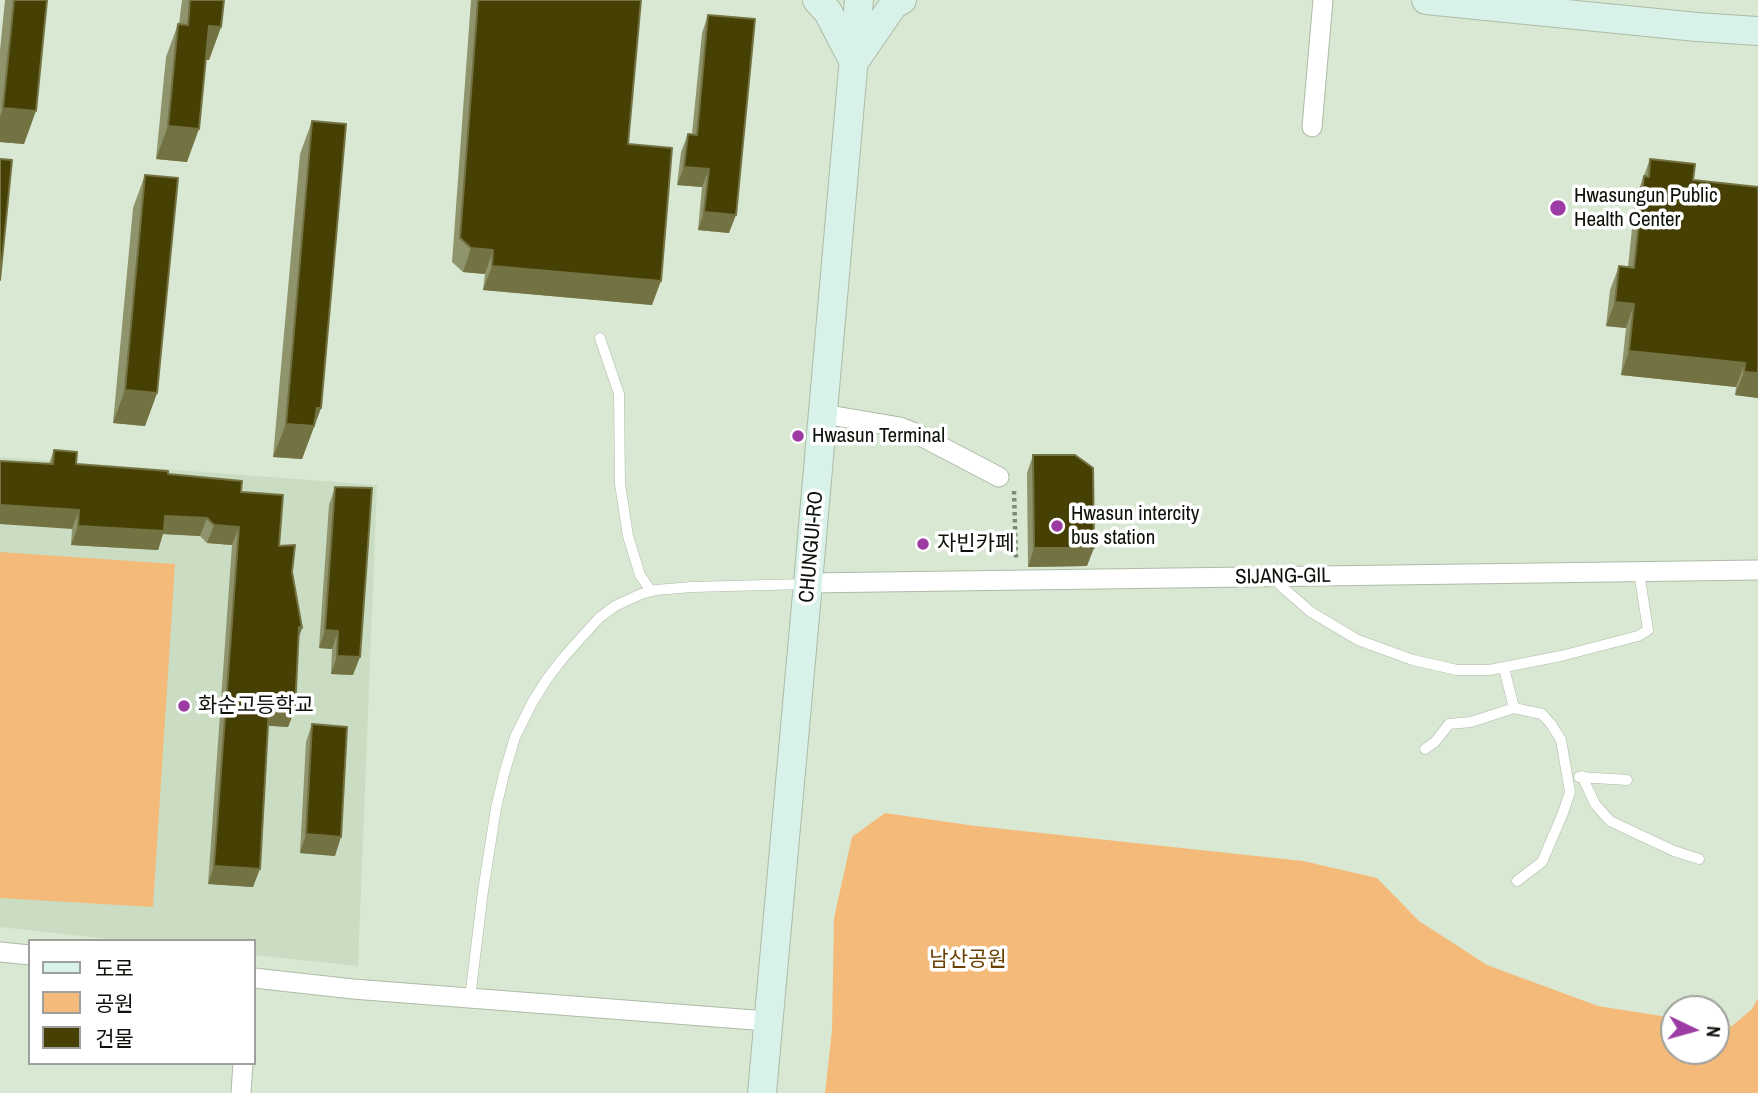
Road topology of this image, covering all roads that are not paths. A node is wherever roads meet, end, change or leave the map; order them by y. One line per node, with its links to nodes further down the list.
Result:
1 (817, 0): 7 (street)
2 (859, 0): 7 (street, CHUNGUI-RO)
3 (902, 0): 7 (street)
4 (1323, 0): 8 (street)
5 (1426, 0): 6 (street)
6 (1758, 31)
7 (854, 62): 10 (street, CHUNGUI-RO)
8 (1312, 127)
9 (600, 338): 16 (lane)
10 (823, 414): 11 (street); 15 (street, CHUNGUI-RO)
11 (999, 477)
12 (1758, 569): 13 (street, SIJANG-GIL)
13 (1639, 572): 14 (street, SIJANG-GIL); 17 (lane)
14 (1272, 577): 15 (street, SIJANG-GIL); 17 (lane)
15 (808, 583): 16 (lane); 29 (street, CHUNGUI-RO)
16 (651, 591): 28 (lane)
17 (1504, 668): 18 (lane)
18 (1514, 708): 19 (lane); 21 (lane)
19 (1425, 750)
20 (1581, 776): 21 (lane); 22 (lane); 23 (lane)
21 (1568, 777): 24 (lane)
22 (1628, 779)
23 (1699, 859)
24 (1517, 881)
25 (0, 952): 26 (street)
26 (28, 955)
27 (256, 978): 28 (street)
28 (470, 998): 29 (street)
29 (767, 1021): 32 (street, CHUNGUI-RO)
30 (243, 1065): 31 (street)
31 (241, 1093)
32 (762, 1093)

